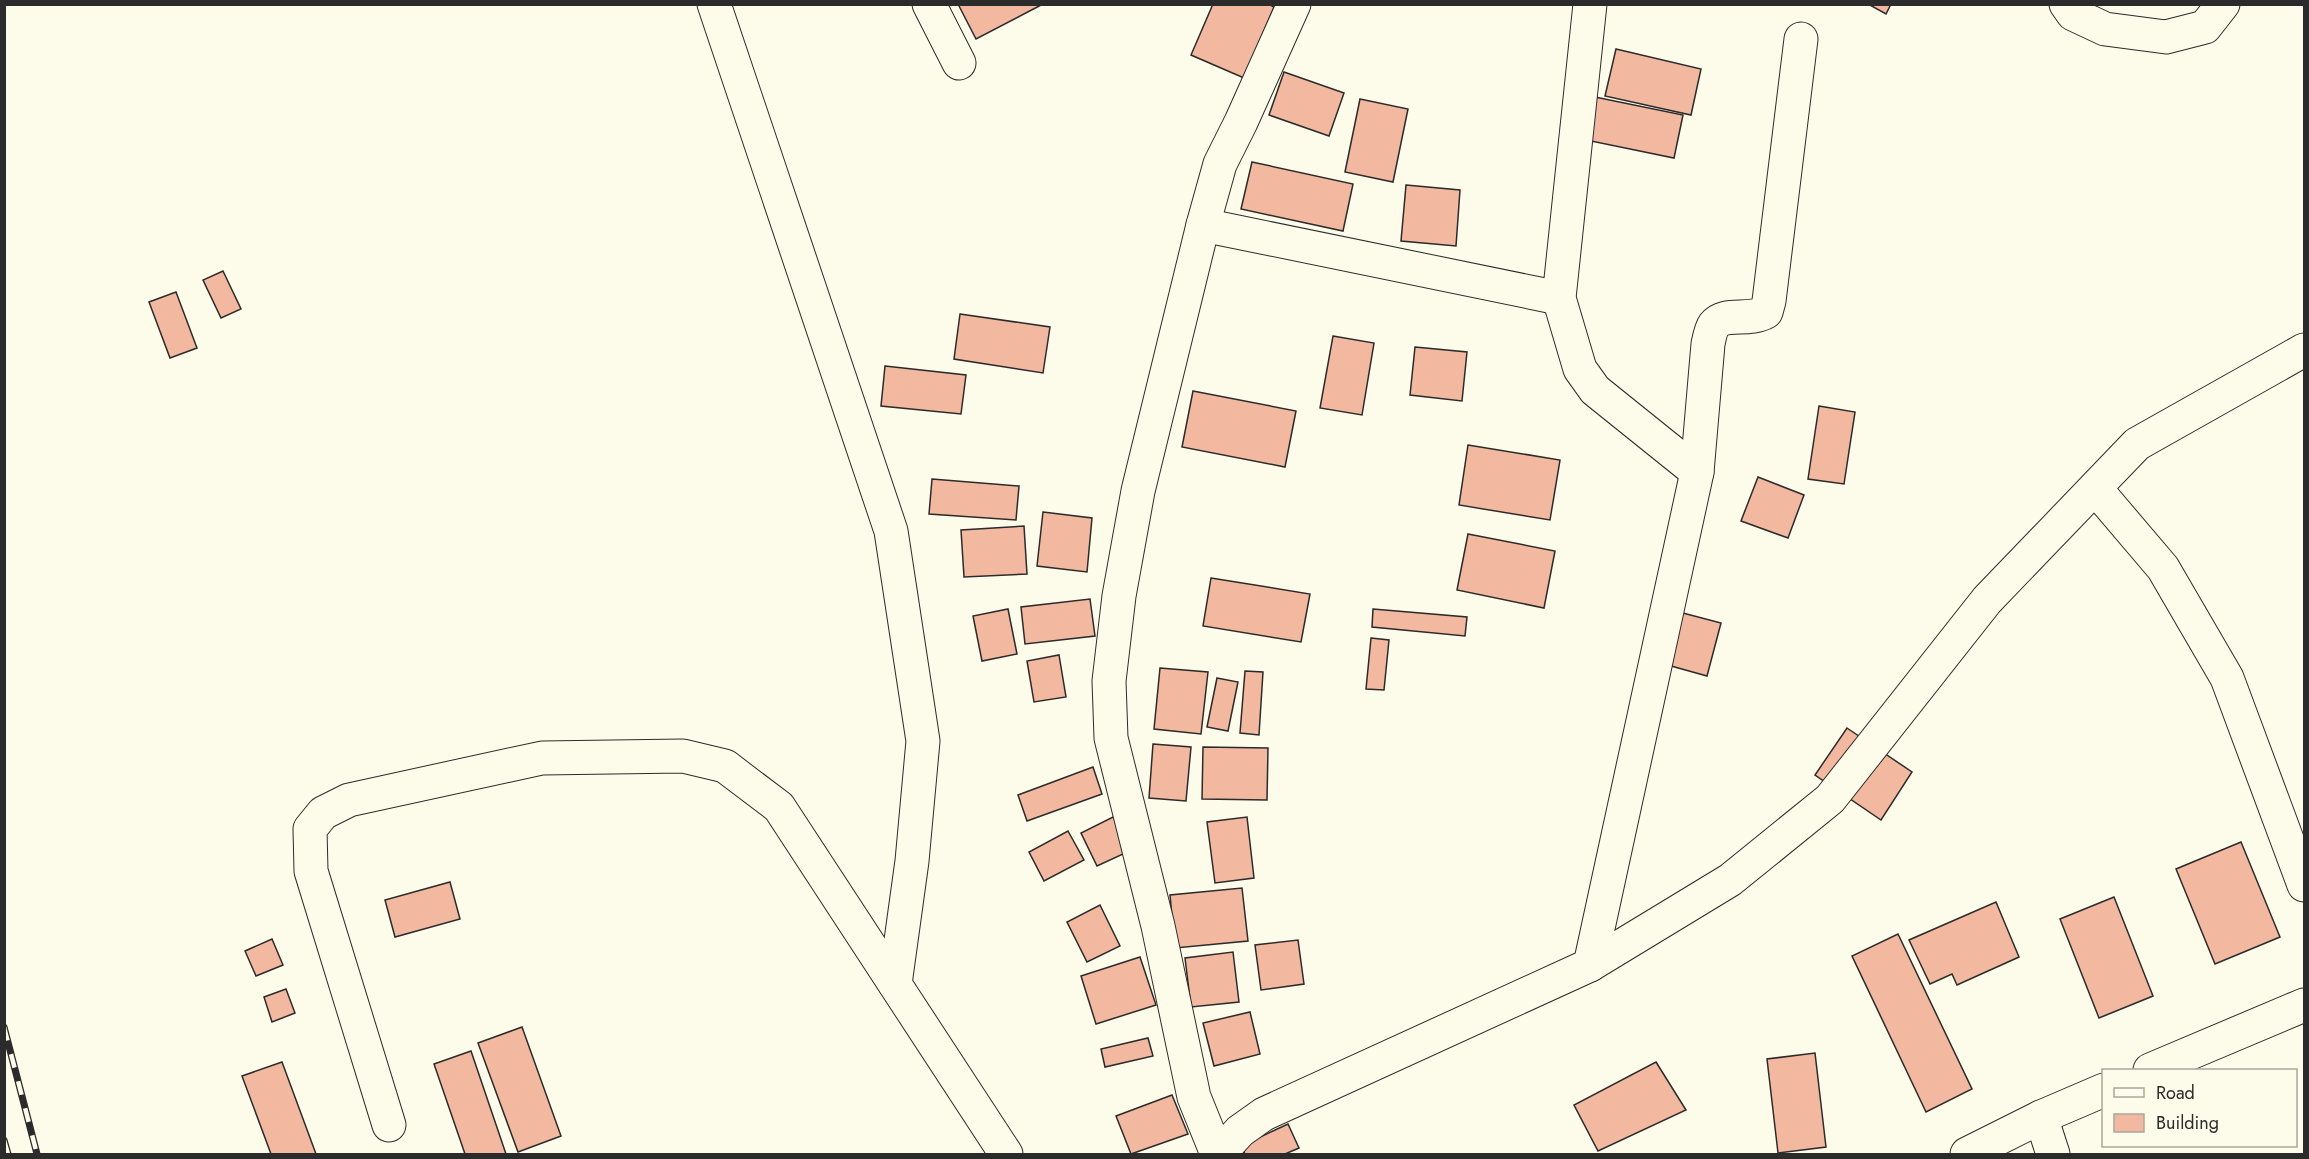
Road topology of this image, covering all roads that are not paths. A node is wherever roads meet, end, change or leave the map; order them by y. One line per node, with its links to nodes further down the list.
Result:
1 (714, 4): 16 (street)
2 (929, 4): 8 (street)
3 (1294, 4): 9 (street)
4 (1590, 4): 10 (street)
5 (2066, 4): 6 (street)
6 (2223, 4)
7 (1801, 39): 12 (street)
8 (958, 63)
9 (1203, 225): 10 (street); 23 (street)
10 (1560, 298): 12 (street)
11 (2304, 350): 13 (street)
12 (1697, 472): 15 (street)
13 (2095, 488): 14 (street); 15 (street)
14 (2304, 885)
15 (1590, 965): 23 (street)
16 (895, 984): 21 (street); 22 (street)
17 (2304, 1005): 18 (street)
18 (2155, 1069)
19 (2102, 1090): 20 (street)
20 (2041, 1117): 24 (street); 25 (street)
21 (389, 1125)
22 (1006, 1155)
23 (1218, 1155)
24 (1967, 1155)
25 (2053, 1155)

